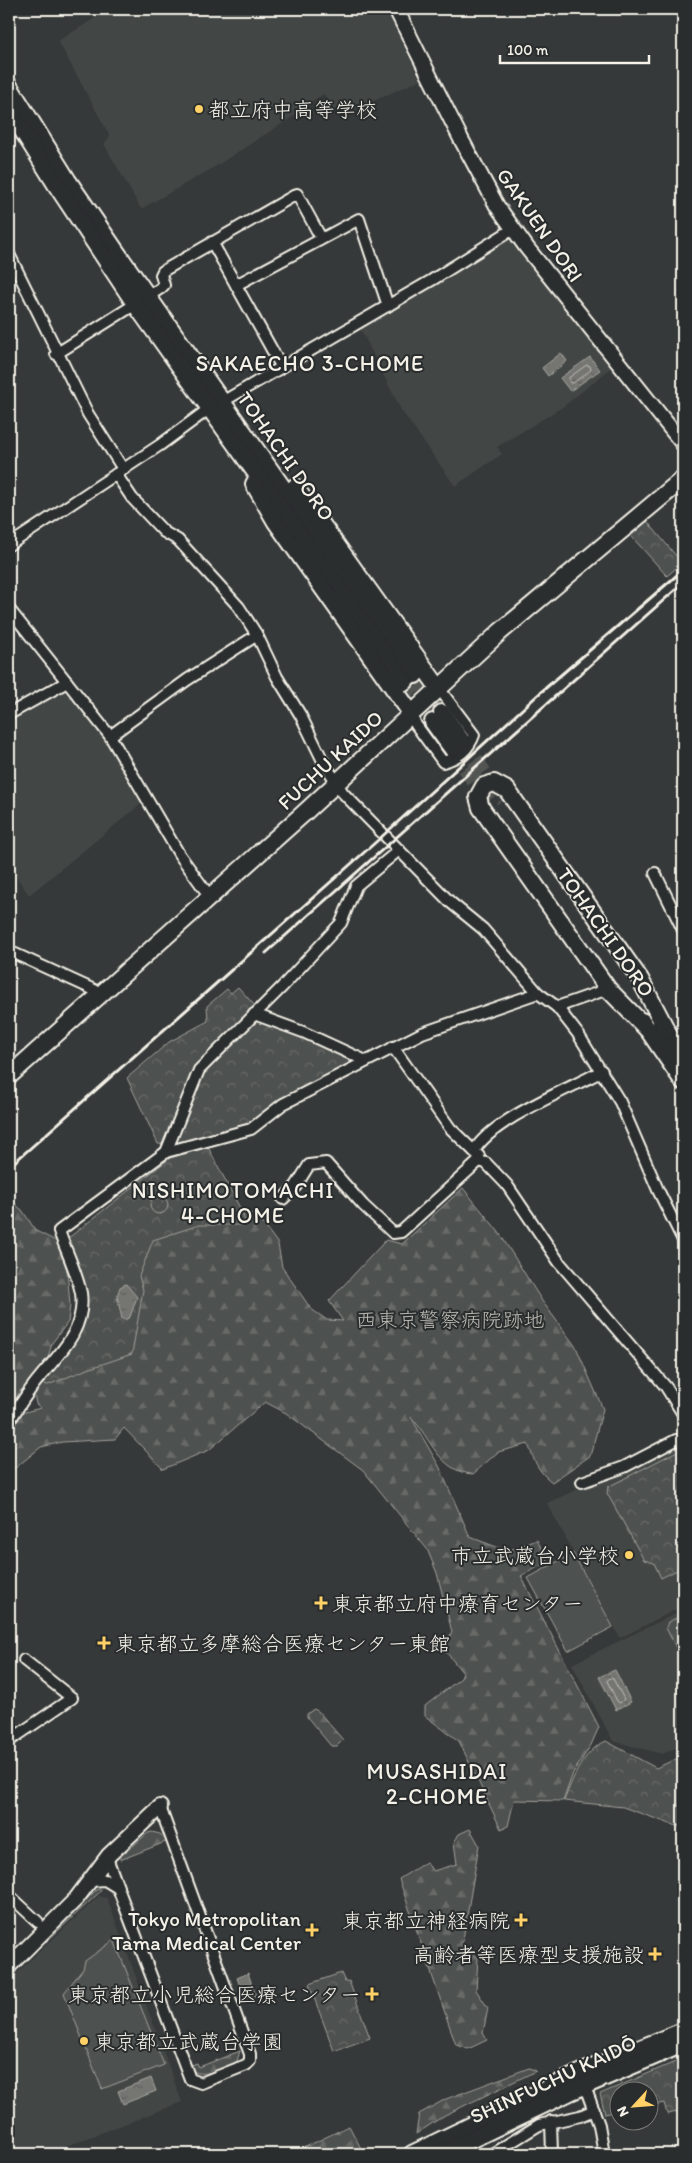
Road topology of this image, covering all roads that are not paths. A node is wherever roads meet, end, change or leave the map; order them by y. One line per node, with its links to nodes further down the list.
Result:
1 (396, 9): 4 (street, GAKUEN DORI)
2 (9, 86): 9 (main road, TOHACHI DORO)
3 (9, 109): 9 (main road, TOHACHI DORO)
4 (513, 230): 10 (street); 17 (street, GAKUEN DORI)
5 (321, 238): 6 (street); 8 (street); 10 (street)
6 (212, 242): 8 (street); 9 (street)
7 (9, 254): 12 (street)
8 (236, 285): 13 (street)
9 (142, 301): 11 (main road, TOHACHI DORO); 12 (street); 14 (main road, TOHACHI DORO)
10 (388, 306): 13 (street)
11 (169, 325): 14 (main road); 15 (main road, TOHACHI DORO)
12 (56, 354): 18 (street)
13 (281, 366): 15 (street)
14 (192, 383): 15 (main road, TOHACHI DORO)
15 (216, 405): 16 (main road, TOHACHI DORO); 18 (street)
16 (232, 426): 23 (main road, TOHACHI DORO); 25 (main road); 26 (main road)
17 (683, 444)
18 (120, 471): 20 (street); 22 (street)
19 (683, 479): 25 (main road, FUCHU KAIDO)
20 (9, 545)
21 (9, 609): 24 (street)
22 (257, 635): 29 (street); 31 (street)
23 (410, 678)
24 (67, 682): 27 (street); 29 (street)
25 (438, 687): 26 (main road, FUCHU KAIDO); 26 (street)
26 (411, 713): 31 (main road, FUCHU KAIDO)
27 (9, 714)
28 (438, 718): 30 (main road)
29 (110, 736): 34 (street)
30 (456, 744)
31 (335, 782): 32 (street); 34 (main road, FUCHU KAIDO)
32 (399, 850): 39 (street); 41 (street)
33 (655, 872): 35 (street)
34 (210, 898): 38 (main road, FUCHU KAIDO)
35 (683, 930)
36 (9, 951): 38 (street)
37 (608, 989): 40 (street); 42 (main road); 43 (main road)
38 (101, 993): 48 (main road, FUCHU KAIDO)
39 (538, 993): 40 (street); 44 (street)
40 (557, 1007): 47 (street)
41 (254, 1014): 46 (street); 50 (street)
42 (648, 1030): 43 (main road, TOHACHI DORO); 49 (main road, TOHACHI DORO)
43 (667, 1031): 45 (main road, TOHACHI DORO)
44 (393, 1047): 46 (street); 51 (street)
45 (683, 1054)
46 (366, 1060): 50 (street)
47 (602, 1071): 51 (street); 53 (street)
48 (9, 1076)
49 (683, 1081)
50 (166, 1152): 55 (street)
51 (476, 1156): 52 (street); 54 (street)
52 (283, 1199)
53 (683, 1240)
54 (683, 1414)
55 (9, 1422)
56 (683, 1441): 57 (street)
57 (582, 1482)
58 (24, 1660): 59 (street)
59 (9, 1741)
60 (160, 1807): 61 (street); 62 (street)
61 (142, 1824): 62 (street); 63 (street)
62 (168, 1830): 65 (street)
63 (107, 1858): 64 (street); 65 (street)
64 (91, 1882): 65 (street); 68 (street)
65 (118, 1888)
66 (9, 1895): 67 (street)
67 (38, 1922)
68 (9, 1966)
69 (683, 2031): 71 (main road)
70 (683, 2044): 71 (main road, SHINFUCHU KAIDŌ)
71 (582, 2079): 72 (street); 74 (main road, SHINFUCHU KAIDŌ); 75 (main road, SHINFUCHU KAIDŌ)
72 (594, 2110): 73 (street); 78 (street)
73 (551, 2122): 76 (street); 77 (street)
74 (412, 2154)
75 (441, 2154)
76 (492, 2154)
77 (552, 2154)
78 (601, 2154)

